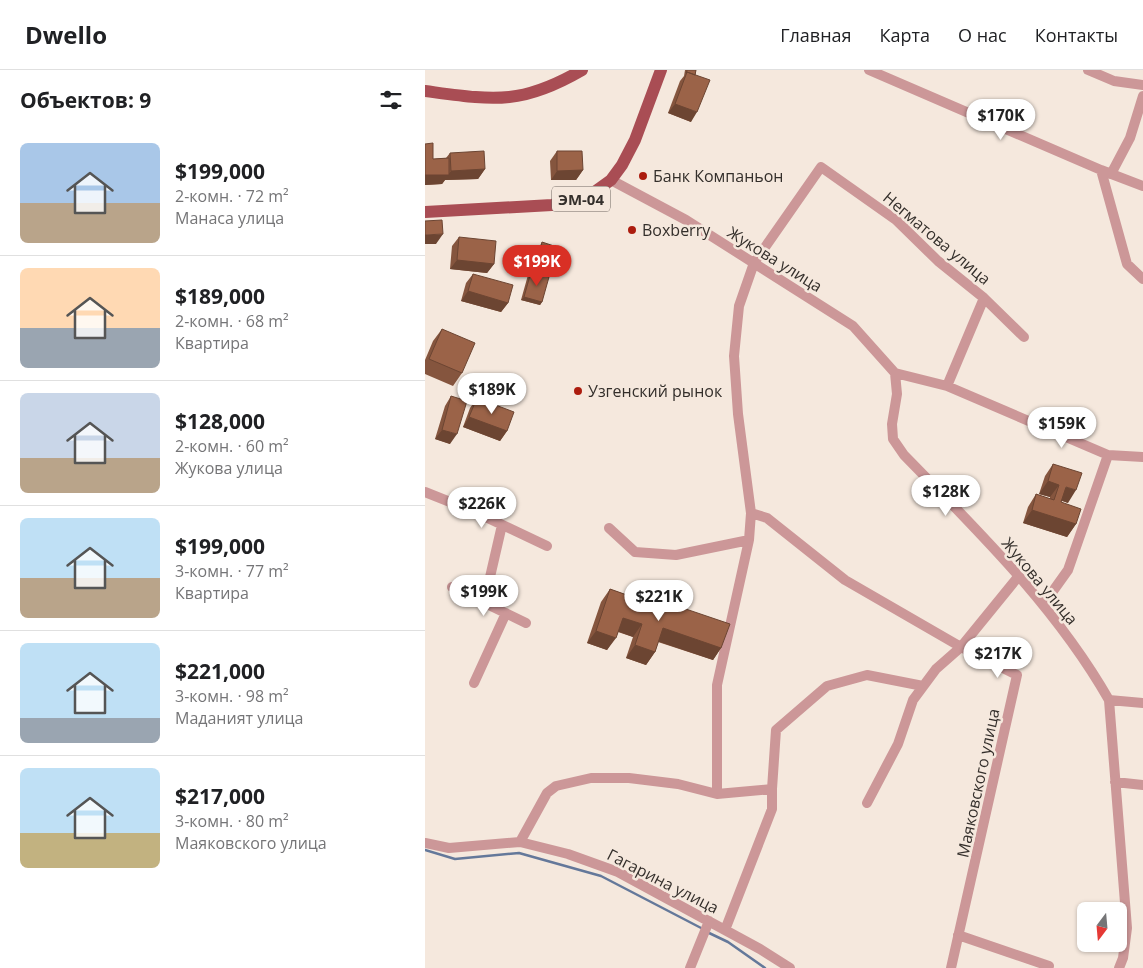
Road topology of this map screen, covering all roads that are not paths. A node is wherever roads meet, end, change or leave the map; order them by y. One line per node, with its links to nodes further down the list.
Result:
1 (582, 70): 6 (main road)
2 (661, 70): 9 (main road, ЭМ-04)
3 (869, 70): 8 (street)
4 (1088, 70): 5 (street)
5 (1143, 86)
6 (425, 91)
7 (1143, 96): 8 (street)
8 (1106, 172): 10 (street); 13 (street)
9 (611, 180): 11 (main road, ЭМ-04); 12 (street, Жукова улица)
10 (1143, 186)
11 (425, 212)
12 (754, 263): 14 (street, Негматова улица); 16 (street, Жукова улица); 21 (street)
13 (1143, 279)
14 (984, 298): 15 (street, Негматова улица); 17 (street)
15 (1024, 337)
16 (895, 372): 17 (street); 26 (street, Жукова улица)
17 (947, 386): 18 (street)
18 (1107, 455): 19 (street); 29 (street)
19 (1143, 457)
20 (425, 492): 22 (street)
21 (751, 513): 24 (street); 32 (street, Маяковского улица)
22 (502, 525): 25 (street); 28 (street)
23 (609, 528): 24 (street)
24 (749, 540): 40 (street)
25 (547, 546)
26 (1018, 577): 29 (street, Жукова улица); 32 (street)
27 (452, 588): 28 (street)
28 (484, 603): 30 (street)
29 (1043, 605): 35 (street, Жукова улица)
30 (506, 613): 31 (street); 33 (street)
31 (527, 623)
32 (961, 647): 34 (street); 46 (street, Маяковского улица)
33 (475, 683)
34 (923, 686): 39 (street); 41 (street)
35 (1109, 700): 36 (street); 37 (street, Жукова улица)
36 (1143, 703)
37 (1115, 782): 38 (street); 51 (street, Жукова улица)
38 (1143, 784)
39 (772, 789): 40 (street); 45 (street)
40 (717, 794): 43 (street)
41 (867, 803)
42 (425, 842): 43 (street, Гагарина улица)
43 (520, 842): 44 (street, Гагарина улица)
44 (709, 921): 45 (street, Гагарина улица); 48 (street)
45 (725, 930): 49 (street, Гагарина улица)
46 (958, 935): 47 (street); 50 (street, Маяковского улица)
47 (1049, 966)
48 (689, 968)
49 (790, 968)
50 (951, 968)
51 (1119, 968)

